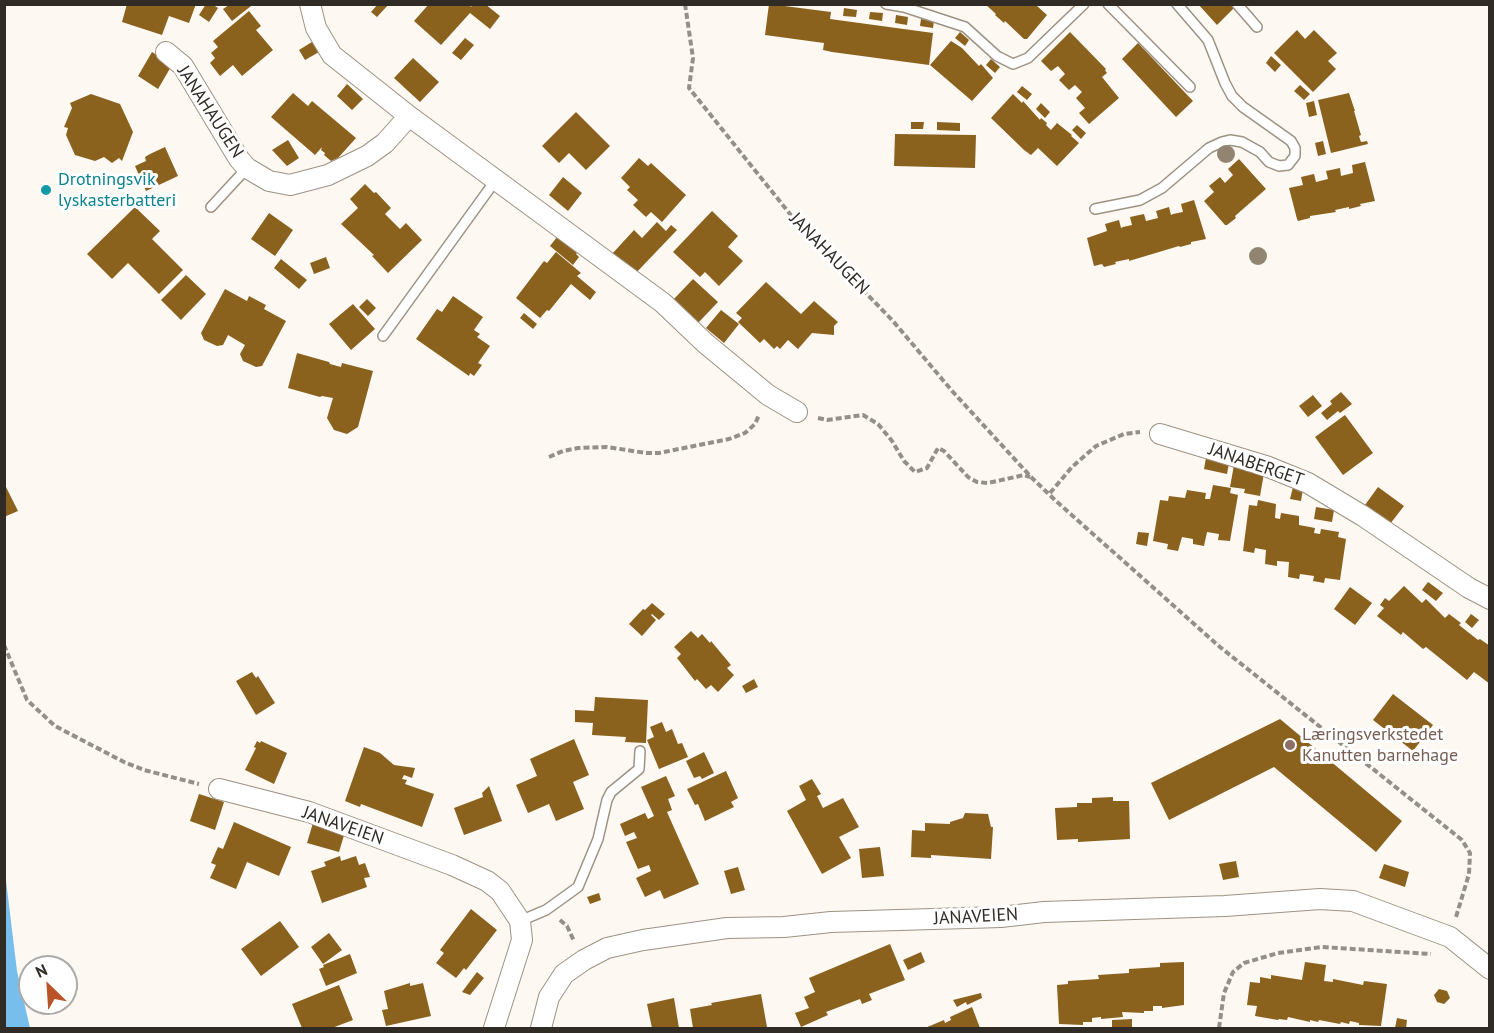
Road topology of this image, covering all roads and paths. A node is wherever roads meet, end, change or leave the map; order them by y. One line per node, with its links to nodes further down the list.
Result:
1 (310, 4): 11 (street)
2 (686, 4): 21 (path, JANAHAUGEN)
3 (886, 4): 4 (lane)
4 (1084, 4)
5 (1108, 4): 10 (lane)
6 (1177, 4): 15 (lane)
7 (1236, 4): 8 (lane)
8 (1257, 27)
9 (166, 52): 12 (street, JANAHAUGEN)
10 (1190, 87)
11 (409, 116): 12 (street, JANAHAUGEN); 13 (street)
12 (247, 168): 14 (lane)
13 (495, 181): 16 (lane); 17 (street)
14 (211, 207)
15 (1095, 208)
16 (383, 336)
17 (768, 395): 18 (street); 20 (path)
18 (797, 412): 21 (path)
19 (1160, 434): 22 (path); 23 (street, JANABERGET)
20 (549, 457)
21 (1031, 477): 22 (path, JANAHAUGEN)
22 (1050, 493): 29 (path)
23 (1490, 599)
24 (4, 645): 26 (path)
25 (640, 751): 27 (lane)
26 (219, 789): 28 (street, JANAVEIEN)
27 (546, 910): 28 (lane); 30 (path)
28 (520, 921): 32 (street)
29 (1450, 937): 30 (street, JANAVEIEN); 31 (street, JANAVEIEN); 34 (path)
30 (584, 960): 33 (street, JANAVEIEN)
31 (1490, 969)
32 (494, 1029)
33 (541, 1029)
34 (1219, 1029)

